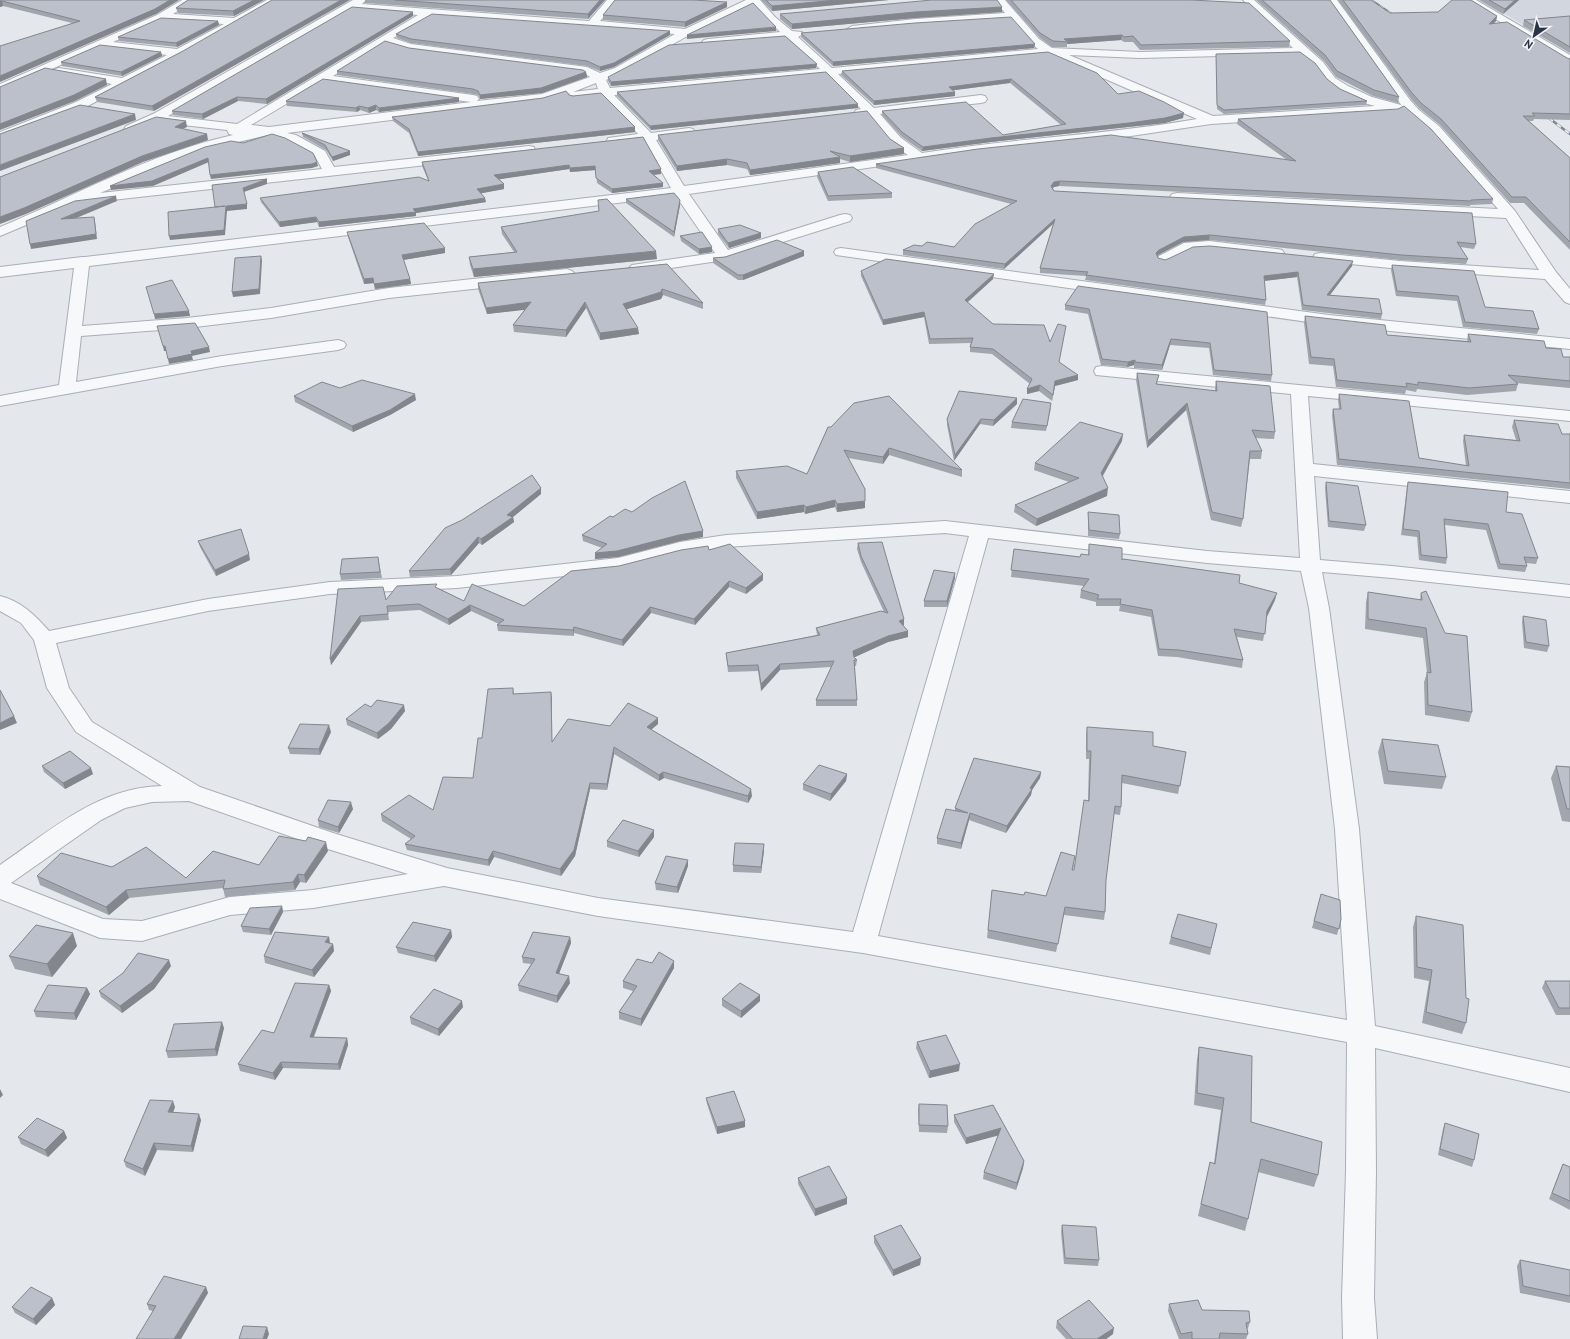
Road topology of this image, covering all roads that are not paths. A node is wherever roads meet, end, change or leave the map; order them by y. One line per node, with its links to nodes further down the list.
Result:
1 (189, 0): 13 (street)
2 (275, 0): 14 (street)
3 (613, 0): 15 (street)
4 (999, 0): 12 (street)
5 (1332, 0): 44 (street)
6 (1469, 0): 27 (street)
7 (1246, 2): 25 (street)
8 (356, 3): 11 (street); 47 (street)
9 (724, 3): 10 (street)
10 (760, 10): 18 (street); 20 (street)
11 (430, 13): 15 (street); 19 (street)
12 (1012, 16): 16 (street); 24 (street)
13 (161, 17): 14 (street); 21 (street)
14 (236, 21): 26 (street)
15 (592, 24): 20 (street)
16 (840, 30)
17 (810, 33): 18 (street)
18 (788, 35): 20 (street); 31 (street)
19 (384, 39): 22 (street); 23 (street)
20 (690, 40): 30 (street)
21 (100, 44): 26 (street); 28 (street)
22 (410, 47): 23 (street); 29 (street)
23 (366, 51): 32 (street)
24 (1049, 51): 25 (street); 31 (street); 48 (street)
25 (1303, 52): 42 (street)
26 (179, 54): 34 (street)
27 (1570, 60)
28 (42, 68): 34 (street); 35 (street)
29 (587, 70): 30 (street); 33 (street)
30 (619, 70): 33 (street)
31 (830, 72): 36 (street); 43 (street)
32 (321, 78): 39 (street); 49 (street)
33 (599, 78): 36 (street); 37 (street)
34 (123, 82): 40 (street)
35 (0, 88)
36 (606, 93): 37 (street); 54 (street)
37 (543, 97): 39 (street)
38 (981, 99): 43 (street)
39 (500, 103): 50 (street)
40 (80, 105): 41 (street); 53 (street)
41 (102, 108)
42 (1396, 108): 44 (street); 48 (street)
43 (871, 112): 46 (street); 58 (street)
44 (1415, 113): 63 (street)
45 (132, 114): 47 (street)
46 (848, 114)
47 (155, 118): 49 (street); 52 (street)
48 (1211, 120): 58 (street)
49 (237, 129): 50 (street); 56 (street)
50 (269, 131): 56 (street); 59 (street)
51 (702, 131): 54 (street)
52 (121, 132)
53 (0, 136)
54 (648, 137): 55 (street); 60 (street)
55 (600, 142)
56 (201, 147): 62 (street)
57 (545, 148): 59 (street)
58 (920, 157): 60 (street)
59 (330, 172): 62 (street)
60 (680, 191): 68 (street); 71 (street)
61 (1162, 197): 63 (street)
62 (75, 200): 65 (street)
63 (1510, 214): 75 (street)
64 (845, 218): 68 (street)
65 (0, 232)
66 (841, 252): 78 (street)
67 (1291, 254): 70 (street)
68 (725, 256): 72 (street)
69 (1306, 256): 75 (street)
70 (1164, 259)
71 (82, 261): 73 (street); 77 (street)
72 (626, 269)
73 (0, 272)
74 (580, 273): 77 (street)
75 (1550, 275): 76 (street)
76 (1570, 299)
77 (74, 332): 81 (street)
78 (1570, 344)
79 (338, 345): 81 (street)
80 (1102, 371): 82 (street)
81 (67, 389): 83 (street)
82 (1299, 390): 84 (street); 85 (street)
83 (0, 401)
84 (1570, 416)
85 (1304, 468): 86 (street); 88 (street)
86 (1570, 497)
87 (980, 530): 88 (street); 91 (street); 96 (street)
88 (1310, 565): 89 (street); 97 (street)
89 (1570, 591)
90 (0, 602): 91 (street)
91 (44, 639): 92 (street)
92 (191, 793): 93 (street); 94 (street)
93 (445, 877): 95 (street); 96 (street)
94 (0, 878)
95 (0, 889)
96 (863, 943): 97 (street)
97 (1362, 1034): 98 (street); 99 (street)
98 (1570, 1080)
99 (1360, 1339)

